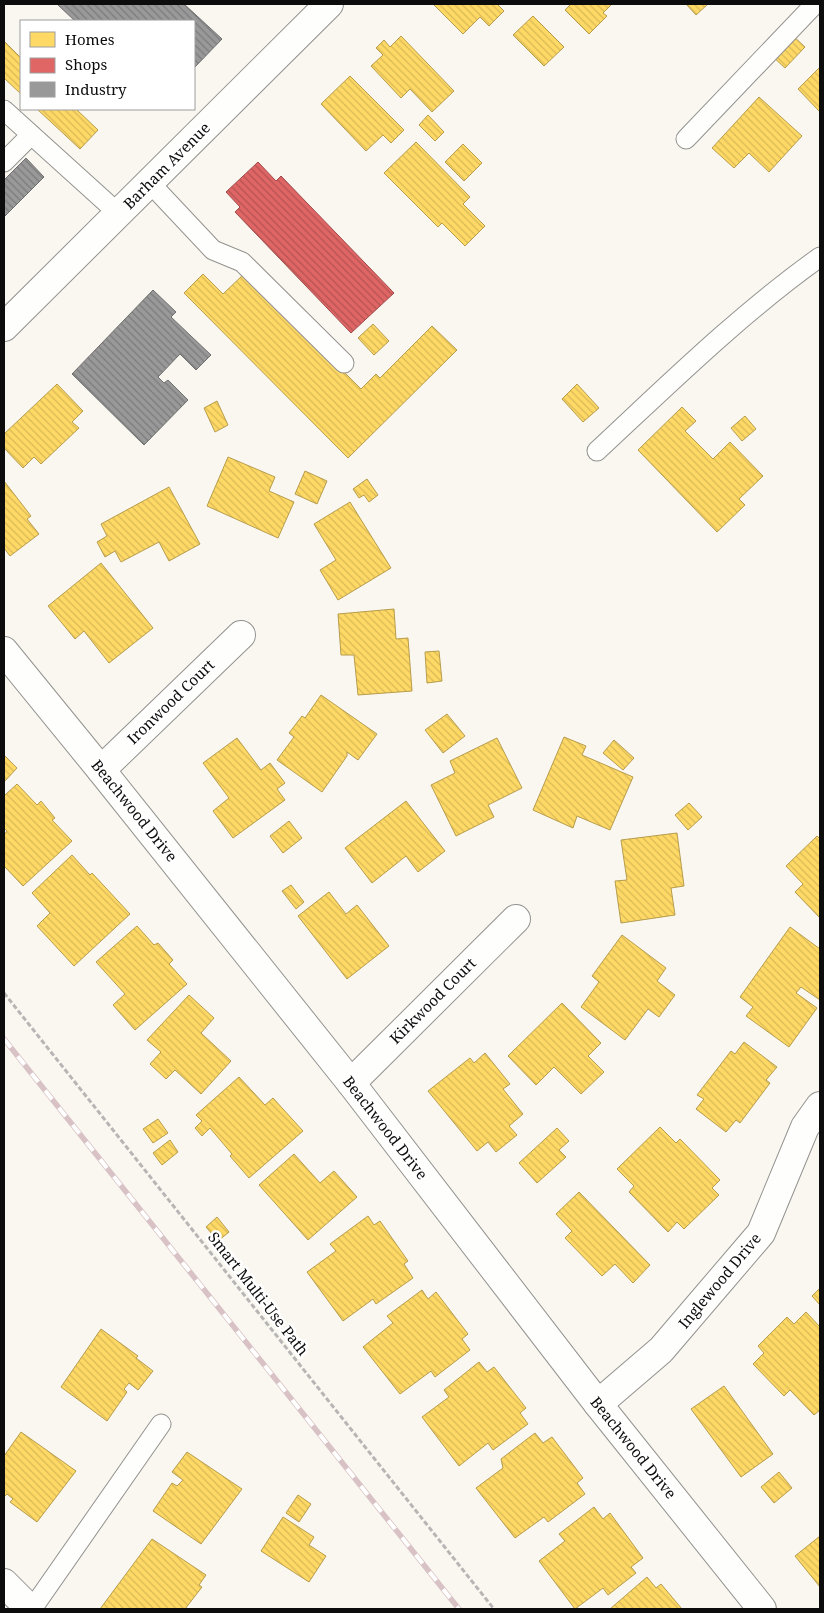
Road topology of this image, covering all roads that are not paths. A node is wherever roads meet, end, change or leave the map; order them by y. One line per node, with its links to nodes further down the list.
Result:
1 (329, 4): 7 (street, Barham Avenue)
2 (815, 4): 5 (lane)
3 (4, 110): 4 (lane)
4 (31, 135): 6 (lane); 8 (lane)
5 (686, 139)
6 (4, 162)
7 (150, 183): 8 (street, Barham Avenue); 11 (lane)
8 (119, 214): 10 (street, Barham Avenue)
9 (820, 256): 12 (lane)
10 (4, 327)
11 (344, 363)
12 (596, 451)
13 (241, 635): 15 (street, Ironwood Court)
14 (4, 651): 15 (street, Beachwood Drive)
15 (102, 770): 17 (street, Beachwood Drive)
16 (516, 919): 17 (street, Kirkwood Court)
17 (350, 1083): 19 (street, Beachwood Drive)
18 (820, 1106): 19 (street, Inglewood Drive)
19 (598, 1404): 23 (street, Beachwood Drive)
20 (161, 1424): 22 (lane)
21 (4, 1583): 22 (street)
22 (31, 1609)
23 (762, 1609)

